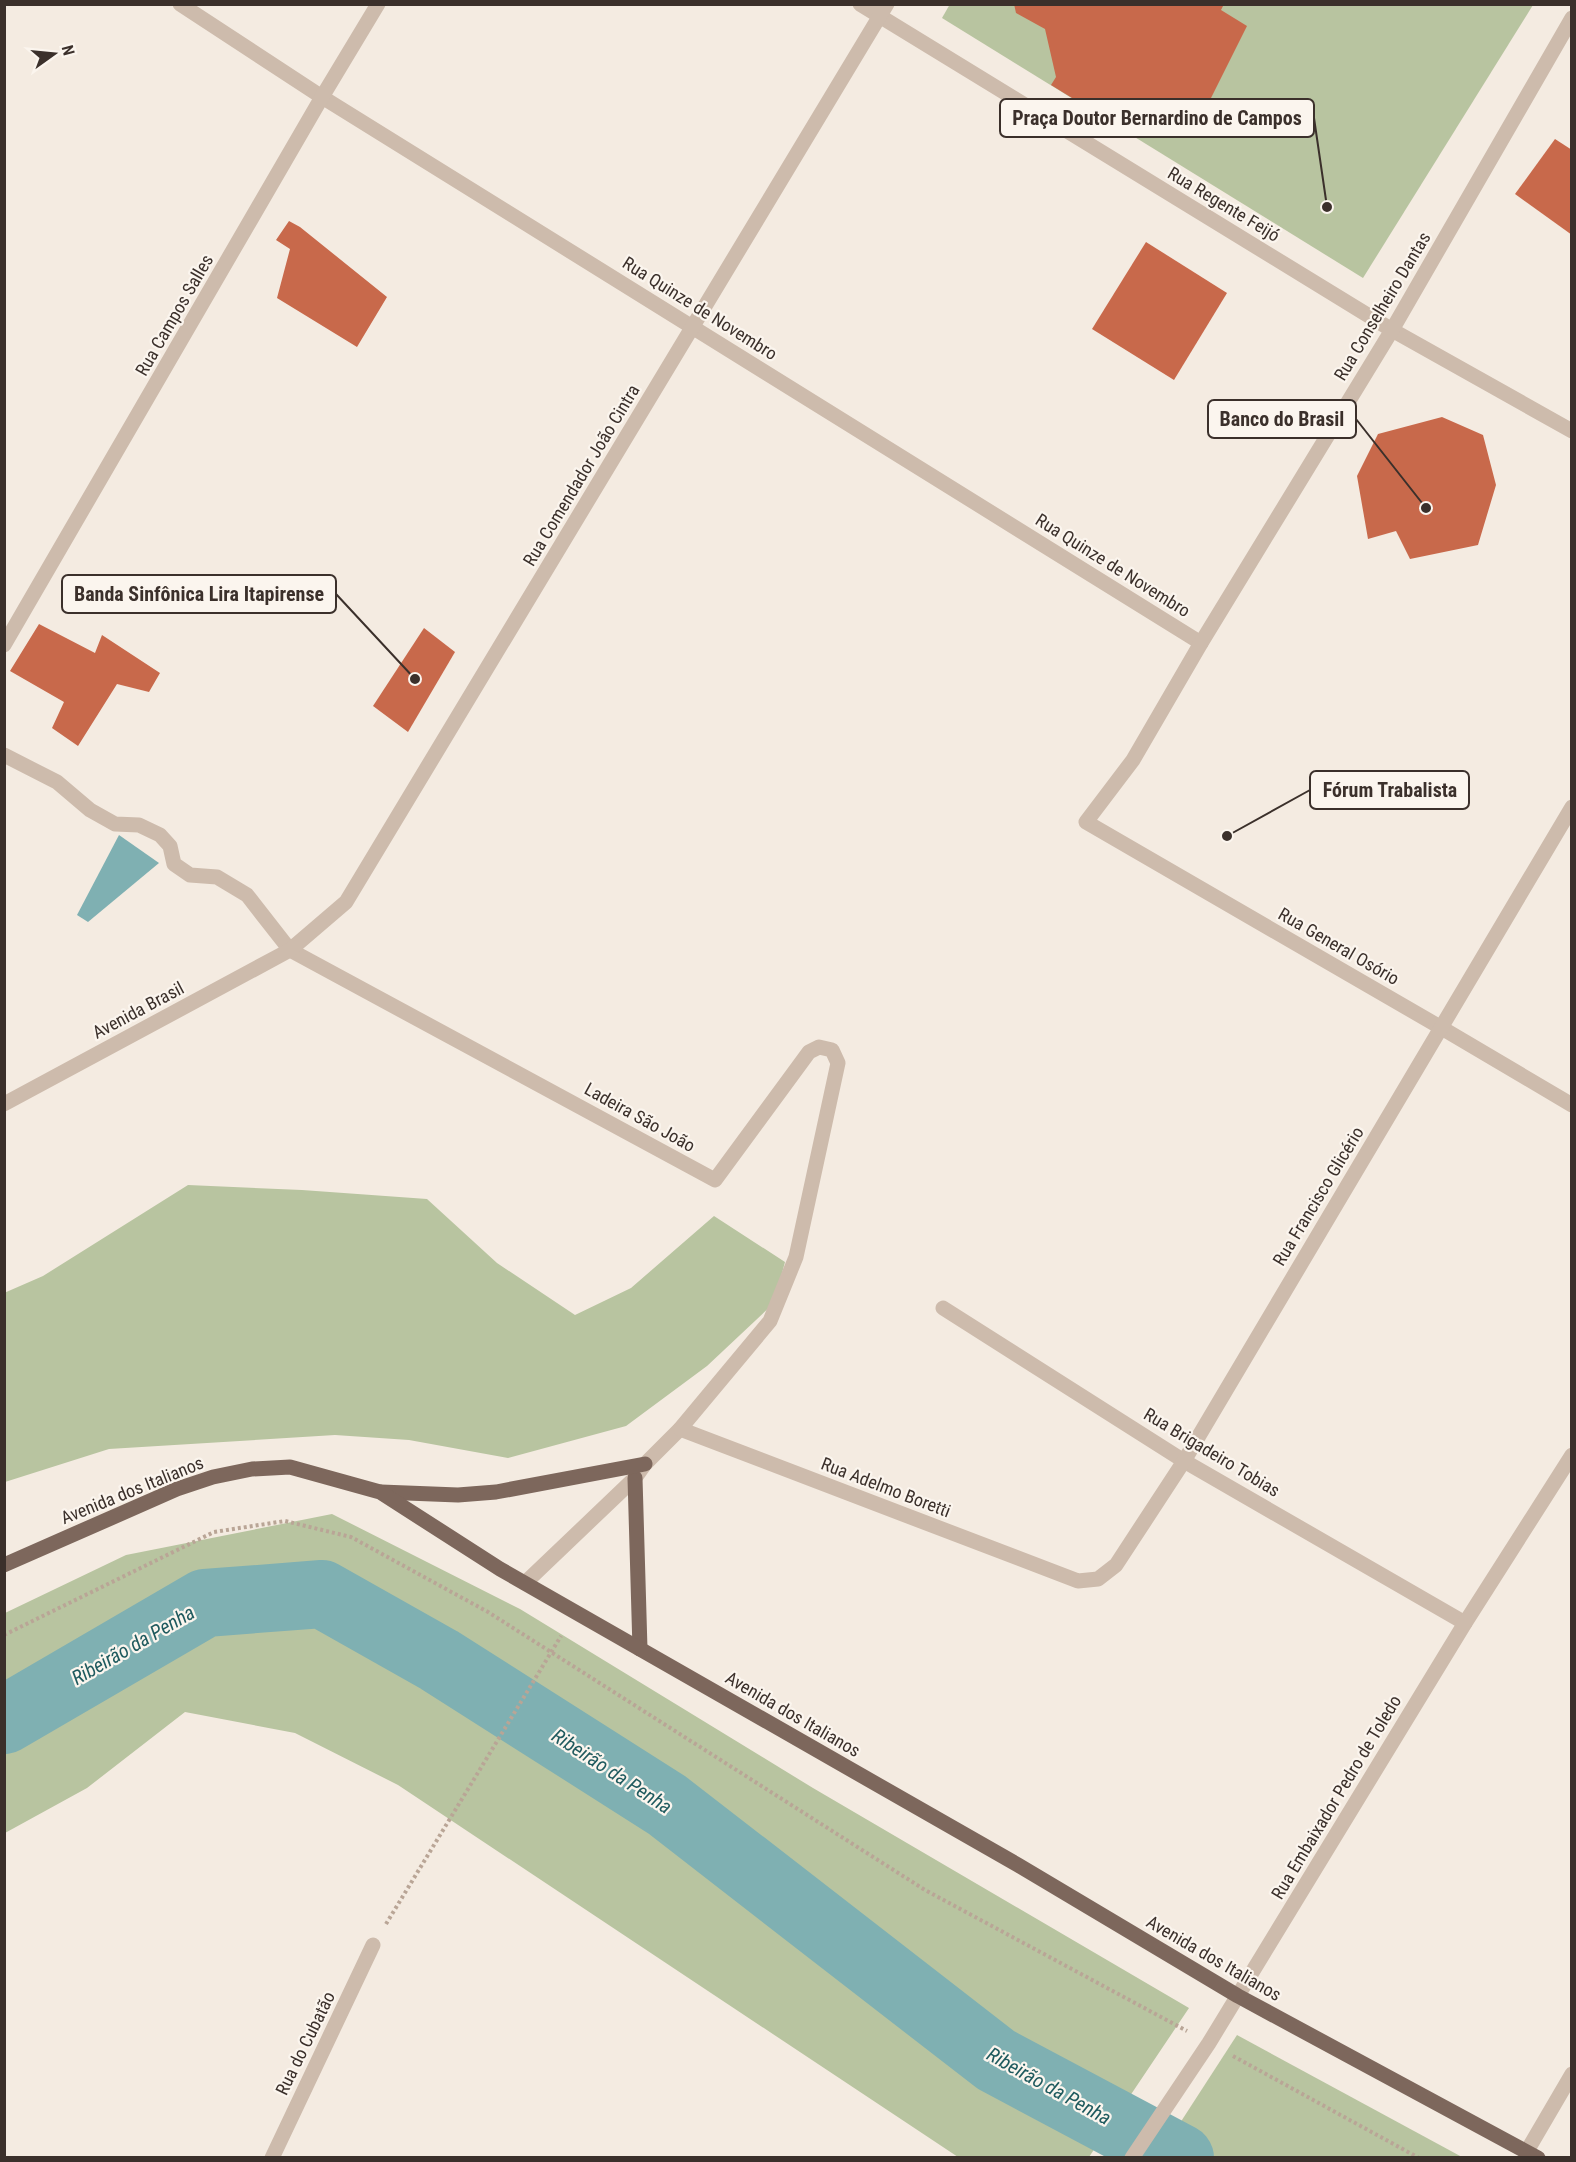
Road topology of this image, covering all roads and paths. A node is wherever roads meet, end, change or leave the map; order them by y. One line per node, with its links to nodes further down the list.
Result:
1 (180, 4): 6 (street, Rua Quinze de Novembro)
2 (378, 4): 6 (street, Rua Campos Salles)
3 (860, 4): 4 (street, Rua Regente Feijó)
4 (883, 10): 7 (street, Rua Comendador João Cintra); 8 (street, Rua Regente Feijó)
5 (1572, 18): 8 (street, Rua Conselheiro Dantas)
6 (322, 97): 7 (street, Rua Quinze de Novembro); 11 (street, Rua Campos Salles)
7 (693, 327): 10 (street, Rua Quinze de Novembro); 15 (street, Rua Comendador João Cintra)
8 (1392, 330): 9 (street, Rua Regente Feijó); 10 (street, Rua Conselheiro Dantas)
9 (1572, 431)
10 (1201, 643): 14 (street, Rua Conselheiro Dantas)
11 (4, 645)
12 (4, 755): 15 (street, Ladeira São João)
13 (1572, 807): 16 (street, Rua Francisco Glicério)
14 (1086, 822): 16 (street, Rua General Osório)
15 (290, 950): 17 (street, Avenida Brasil); 20 (street, Ladeira São João)
16 (1440, 1027): 18 (street, Rua General Osório); 22 (street, Rua Francisco Glicério)
17 (4, 1104)
18 (1572, 1106)
19 (943, 1308): 22 (street, Rua Brigadeiro Tobias)
20 (680, 1429): 23 (street, Ladeira São João); 27 (street, Rua Adelmo Boretti)
21 (1572, 1455): 30 (street, Rua Embaixador Pedro de Toledo)
22 (1184, 1461): 27 (street, Rua Francisco Glicério); 30 (street, Rua Brigadeiro Tobias)
23 (645, 1464): 24 (street, Ladeira São João); 25 (main road)
24 (634, 1478): 28 (street, Ladeira São João); 32 (main road)
25 (380, 1492): 26 (main road, Avenida dos Italianos); 28 (main road, Avenida dos Italianos)
26 (4, 1565)
27 (1078, 1581)
28 (525, 1583): 29 (main road, Avenida dos Italianos)
29 (576, 1612): 32 (main road, Avenida dos Italianos); 33 (path)
30 (1465, 1623): 34 (street, Rua Embaixador Pedro de Toledo)
31 (4, 1635): 35 (path)
32 (640, 1649): 34 (main road, Avenida dos Italianos)
33 (373, 1945): 38 (street, Rua do Cubatão)
34 (1238, 1996): 35 (street, Rua Embaixador Pedro de Toledo); 37 (main road, Avenida dos Italianos)
35 (1209, 2043): 39 (street, Rua Embaixador Pedro de Toledo); 40 (path)
36 (1572, 2074): 37 (street)
37 (1533, 2154)
38 (272, 2157)
39 (1132, 2157)
40 (1419, 2157)

